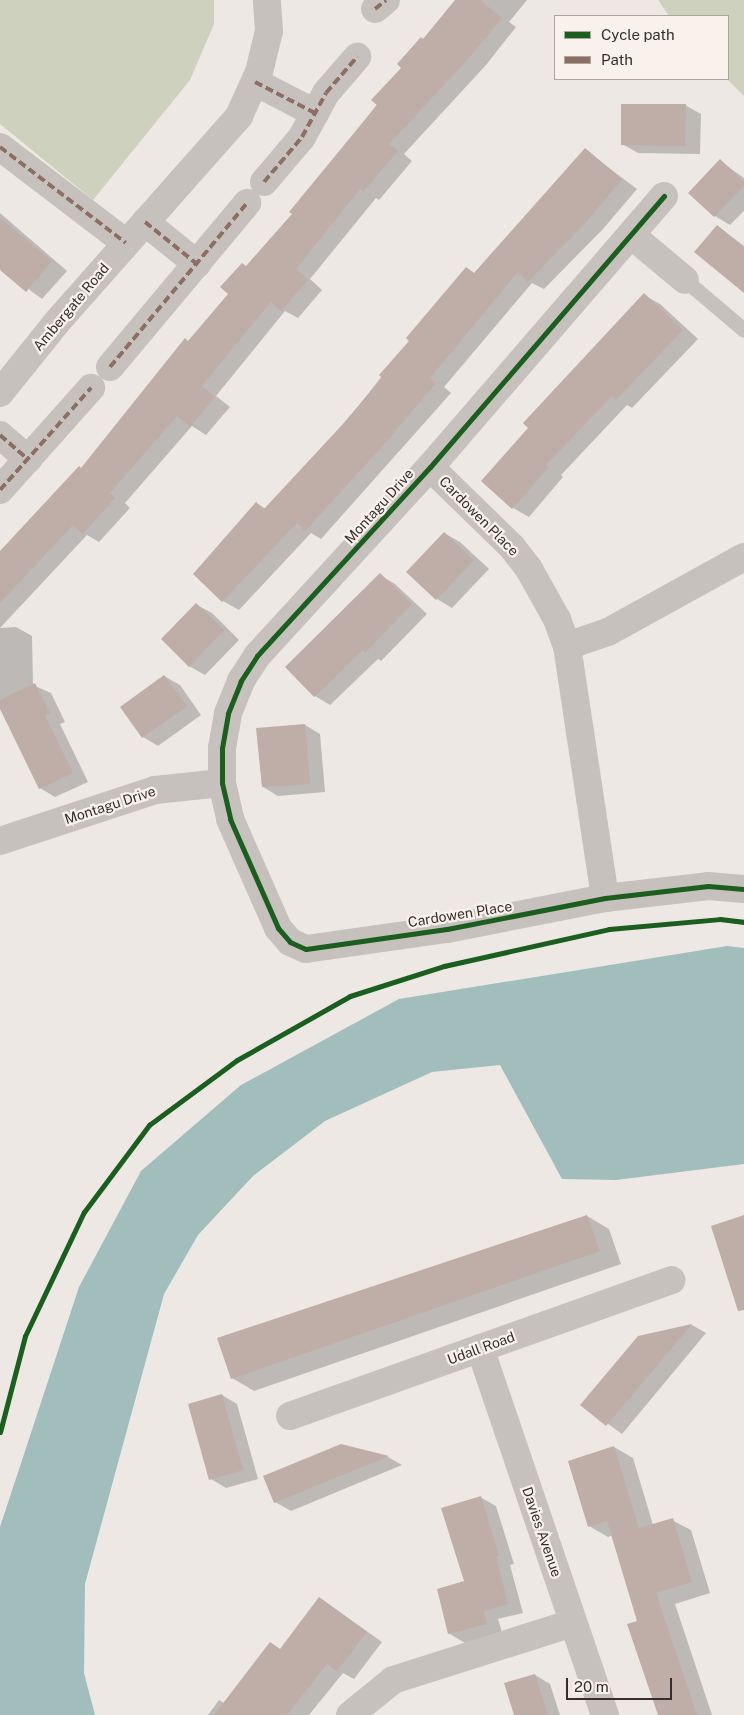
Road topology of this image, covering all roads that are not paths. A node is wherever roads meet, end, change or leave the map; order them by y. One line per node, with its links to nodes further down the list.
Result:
1 (267, 0): 3 (street, Ambergate Road)
2 (357, 57): 4 (street)
3 (255, 82): 4 (street); 7 (street, Ambergate Road)
4 (315, 113): 10 (street)
5 (0, 147): 9 (street)
6 (664, 196): 8 (street, Montagu Drive)
7 (145, 222): 9 (street, Ambergate Road); 10 (street)
8 (631, 235): 11 (street); 18 (street, Montagu Drive)
9 (126, 243): 15 (street, Ambergate Road)
10 (197, 264): 13 (street)
11 (685, 280): 12 (lane)
12 (744, 330)
13 (110, 367)
14 (90, 388): 17 (street)
15 (0, 393)
16 (0, 435): 17 (street)
17 (28, 459): 19 (street)
18 (430, 467): 21 (street, Cardowen Place); 22 (street, Montagu Drive)
19 (0, 490)
20 (744, 558): 21 (street)
21 (567, 646): 26 (street, Cardowen Place)
22 (222, 783): 23 (street, Montagu Drive); 24 (street, Montagu Drive)
23 (0, 841)
24 (254, 870): 26 (street, Cardowen Place)
25 (744, 889): 26 (street, Cardowen Place)
26 (605, 898)
27 (672, 1280): 28 (street, Udall Road)
28 (480, 1348): 29 (street, Udall Road); 30 (street, Davies Avenue)
29 (290, 1416)
30 (573, 1623): 31 (street); 32 (street, Davies Avenue)
31 (350, 1715)
32 (605, 1715)

